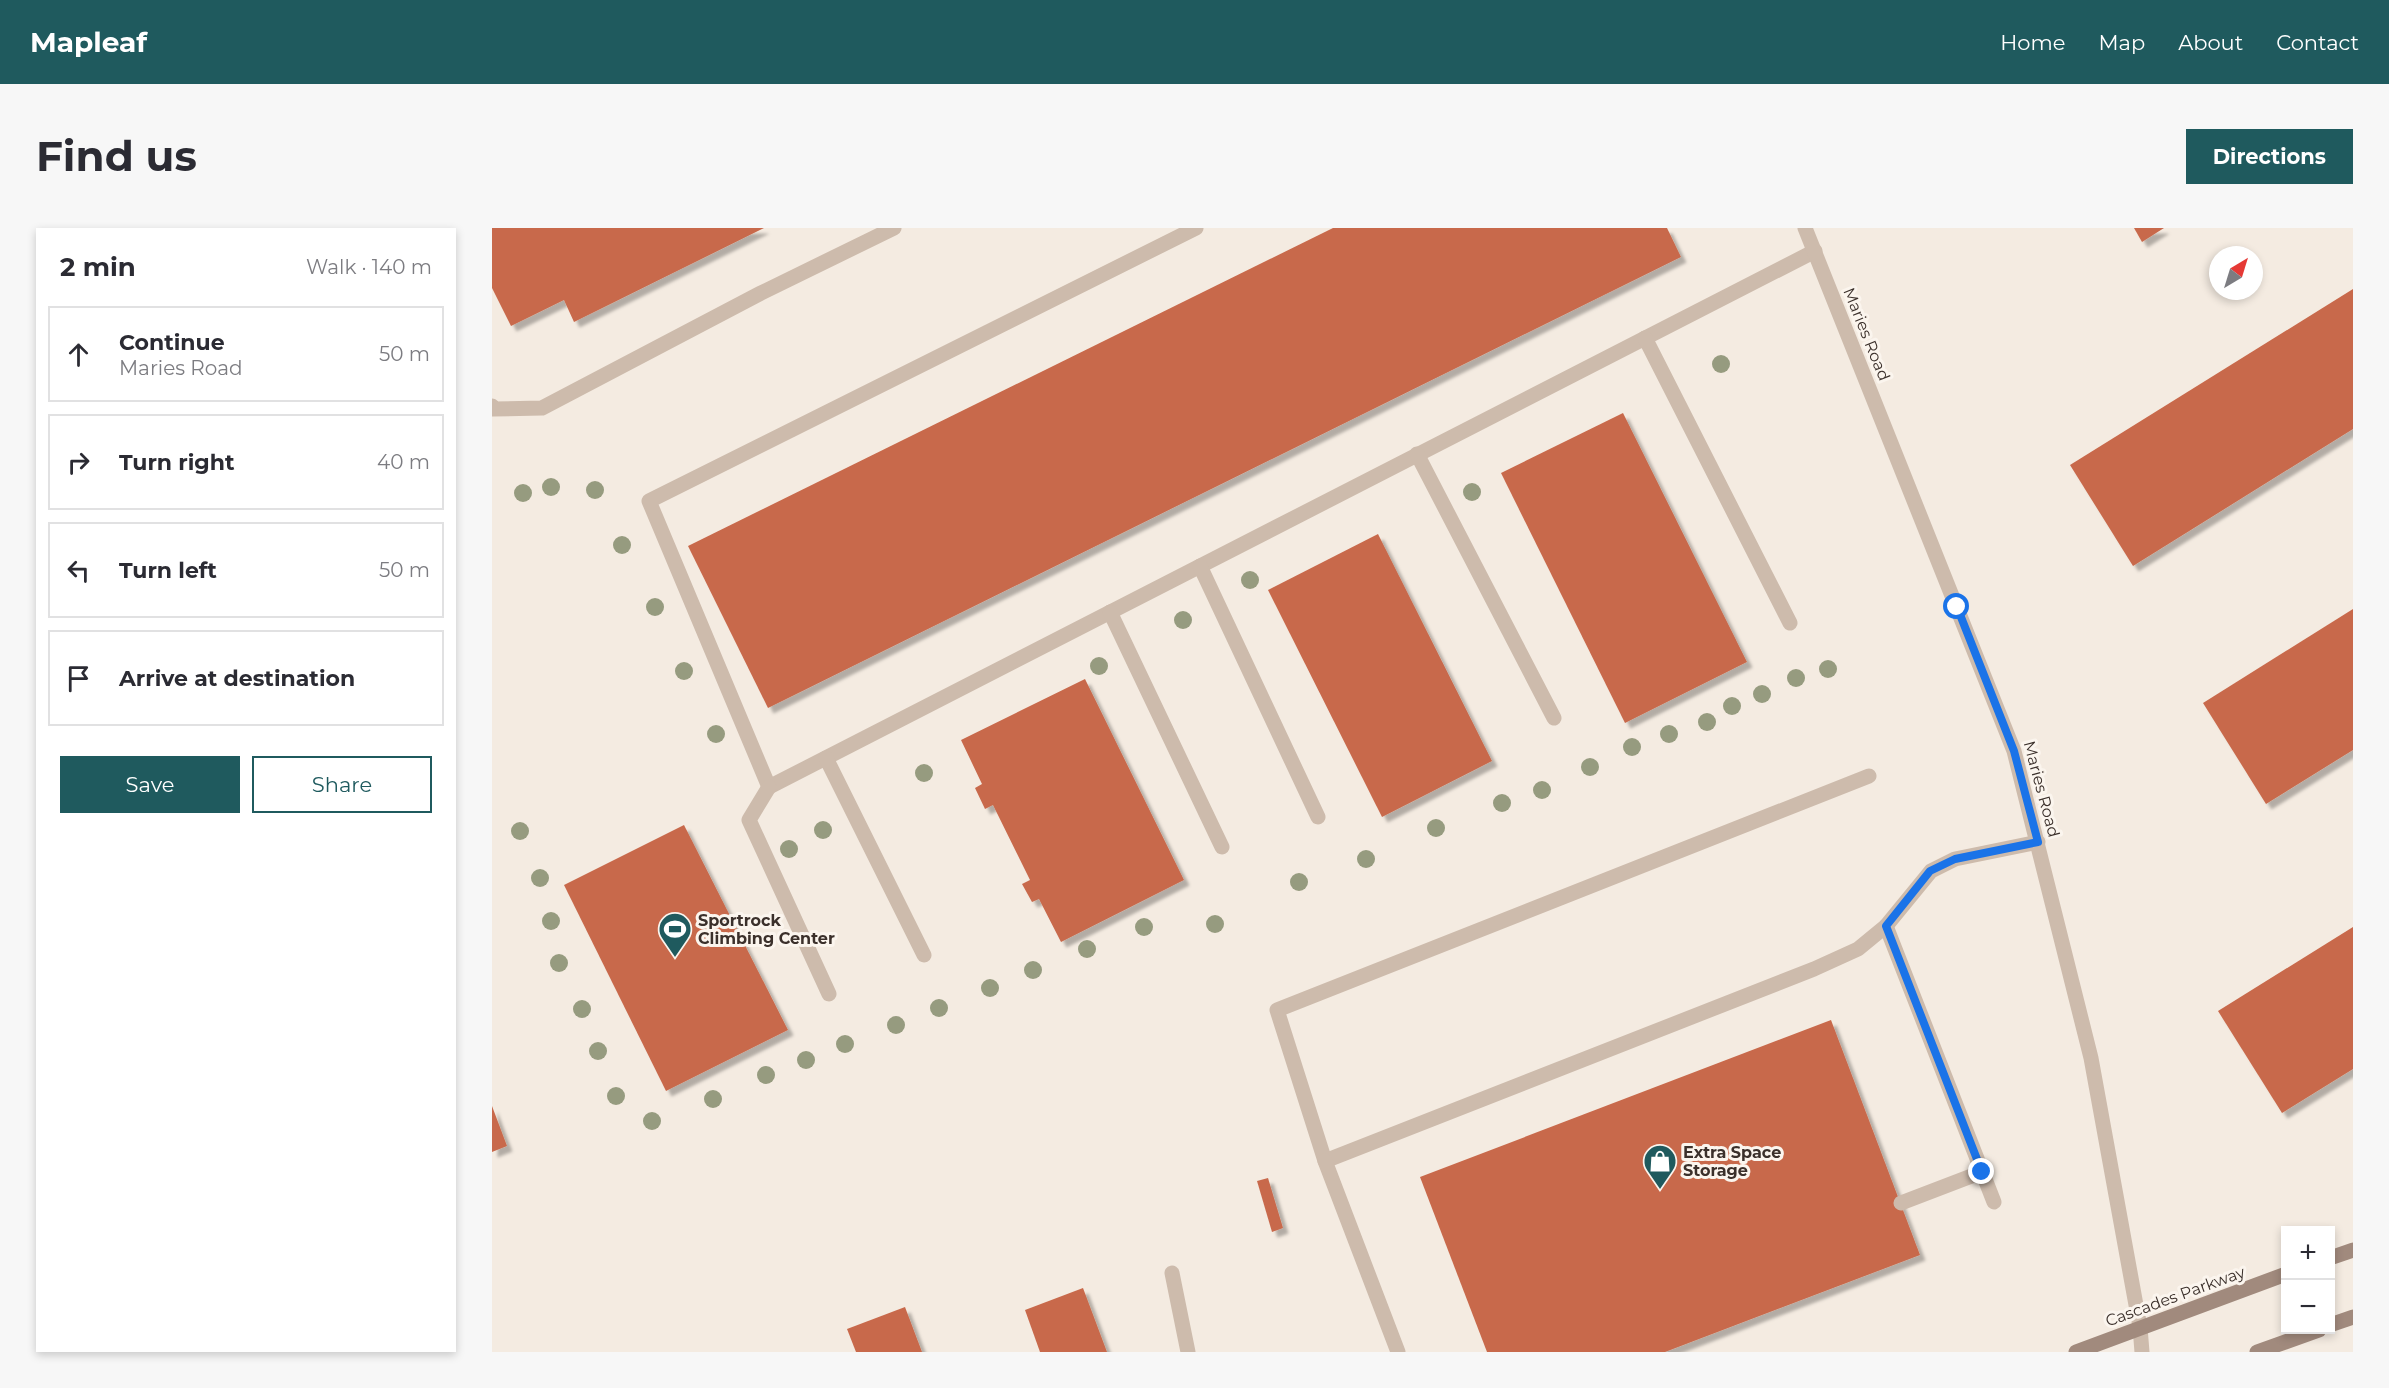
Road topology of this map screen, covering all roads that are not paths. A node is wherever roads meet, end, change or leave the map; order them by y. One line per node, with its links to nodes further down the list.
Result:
1 (894, 228): 6 (street)
2 (1196, 228): 14 (street)
3 (1805, 228): 4 (street, Maries Road)
4 (1815, 251): 5 (street); 16 (street, Maries Road)
5 (1646, 338): 7 (street); 10 (street)
6 (492, 406)
7 (1417, 454): 8 (street); 11 (street)
8 (1200, 566): 9 (street); 15 (street)
9 (1110, 612): 12 (street); 17 (street)
10 (1790, 623)
11 (1554, 718)
12 (826, 758): 14 (street); 19 (street)
13 (1869, 776): 21 (street)
14 (769, 787): 20 (street)
15 (1318, 817)
16 (2038, 842): 18 (street); 31 (street, Maries Road)
17 (1222, 847)
18 (1886, 926): 21 (street); 22 (street)
19 (924, 955)
20 (829, 994)
21 (1325, 1161): 34 (street)
22 (1982, 1172): 23 (street); 24 (street)
23 (1994, 1202)
24 (1901, 1203)
25 (2353, 1250): 26 (main road)
26 (2335, 1257)
27 (1172, 1273): 33 (street)
28 (2281, 1276): 31 (main road, Cascades Parkway)
29 (2353, 1317): 30 (main road)
30 (2335, 1324)
31 (2140, 1327): 35 (main road, Cascades Parkway); 36 (street, Maries Road)
32 (2306, 1334): 37 (main road)
33 (1188, 1352)
34 (1398, 1352)
35 (2076, 1352)
36 (2142, 1352)
37 (2257, 1352)

